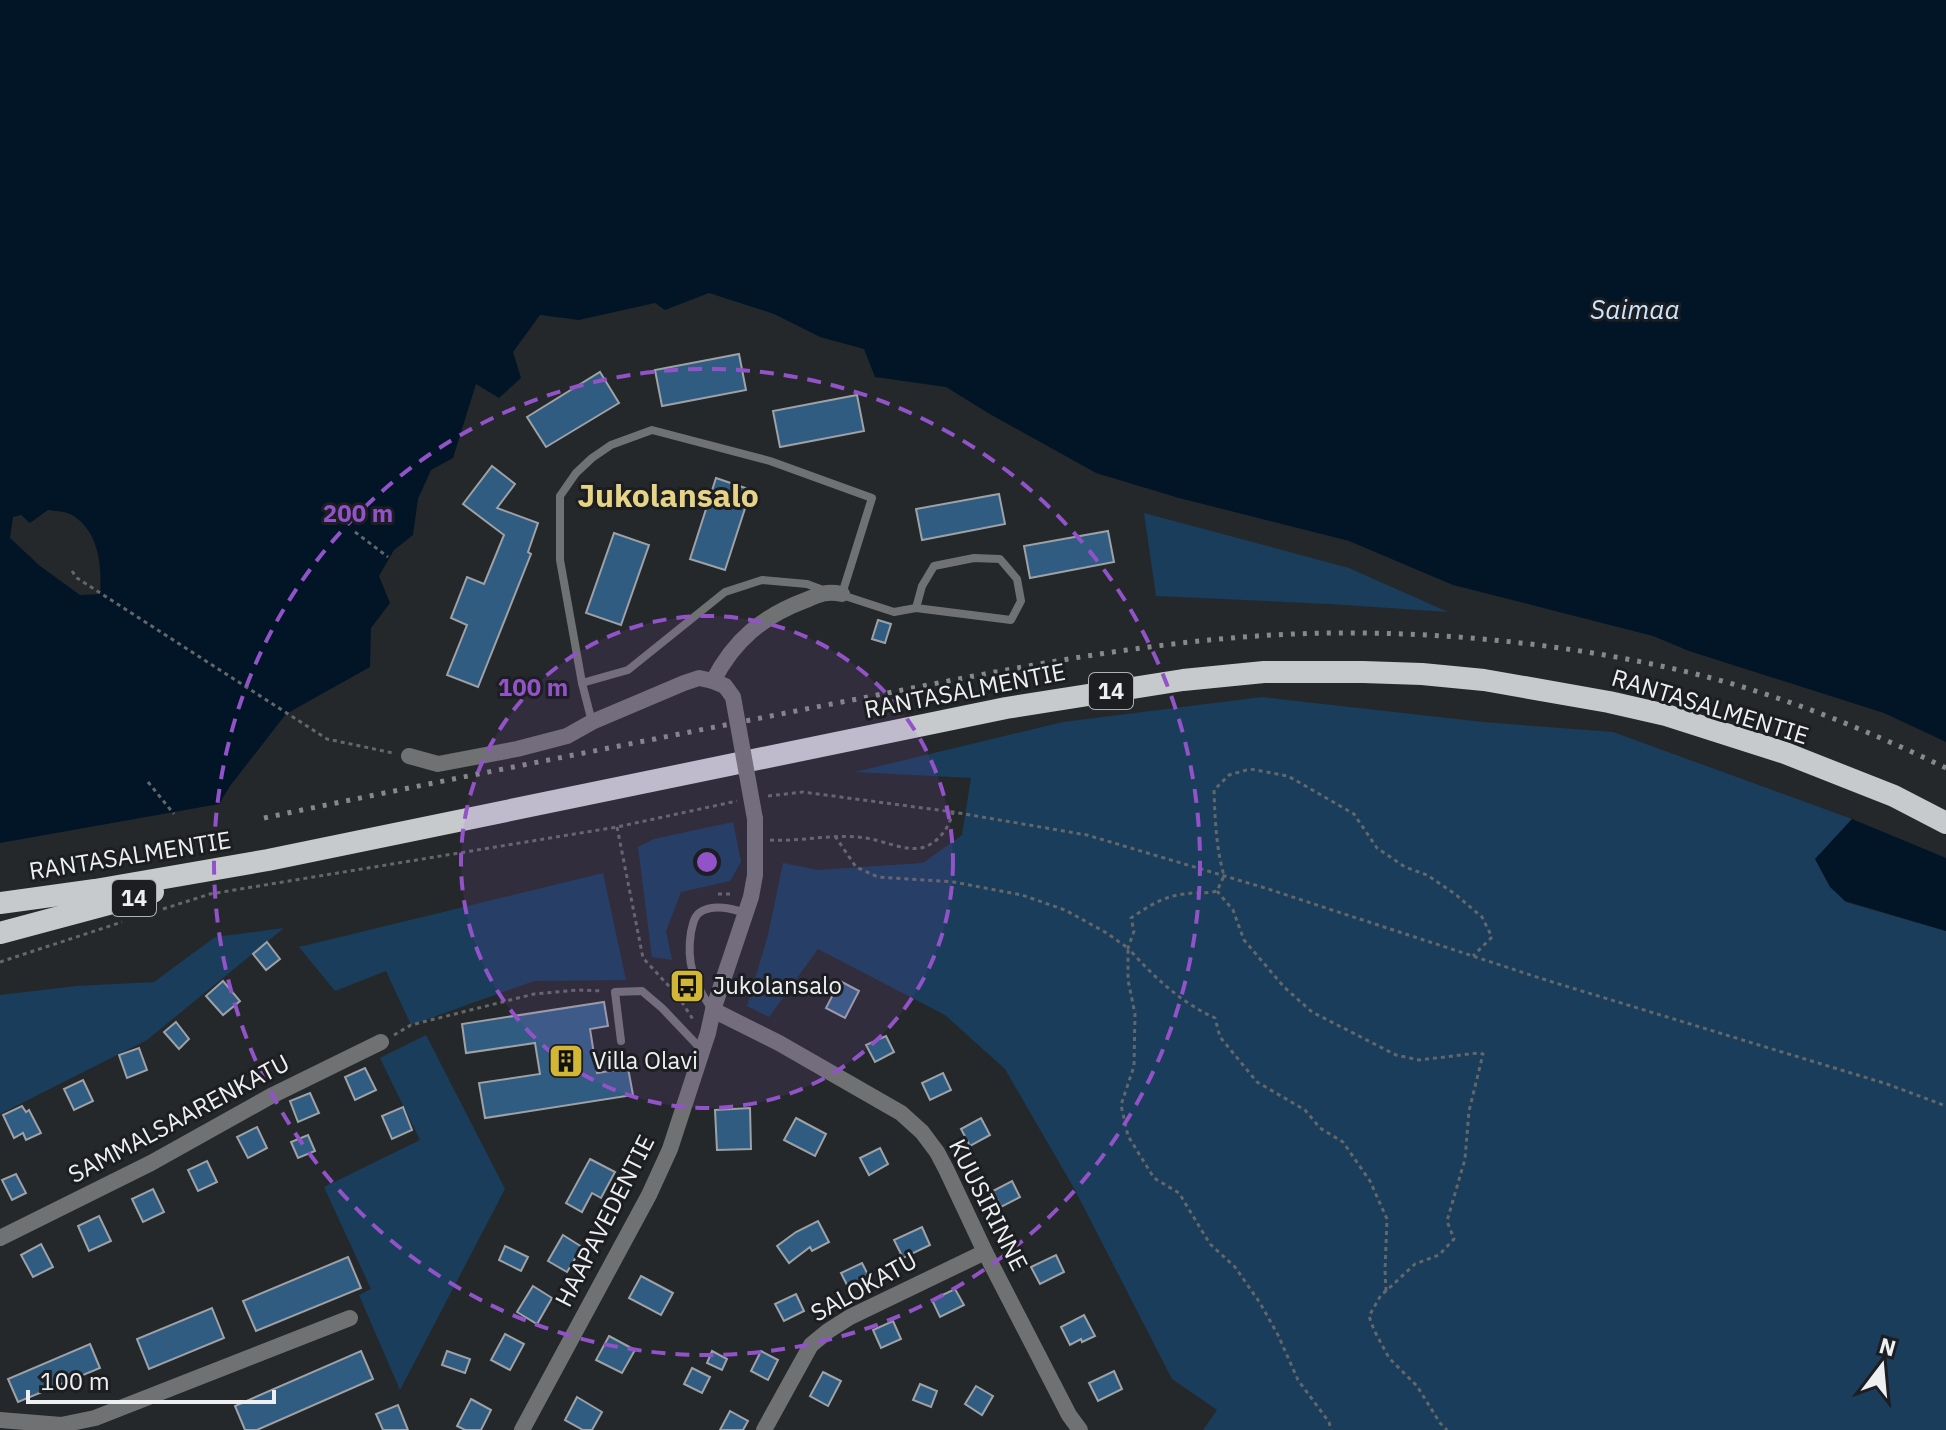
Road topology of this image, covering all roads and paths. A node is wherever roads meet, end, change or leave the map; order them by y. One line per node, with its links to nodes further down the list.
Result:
1 (355, 532): 2 (path)
2 (388, 557)
3 (72, 571): 9 (path)
4 (835, 593): 5 (lane); 6 (street); 7 (lane); 7 (lane)
5 (916, 608): 5 (lane)
6 (713, 681): 8 (street); 24 (street, HAAPAVEDENTIE, bridge)
7 (582, 683): 8 (lane)
8 (592, 722): 9 (street)
9 (409, 756)
10 (148, 782): 14 (path)
11 (762, 797): 13 (path)
12 (746, 799): 16 (path)
13 (953, 812): 17 (path); 20 (path)
14 (174, 814)
15 (1946, 823): 19 (highway, RANTASALMENTIE / 14)
16 (617, 827): 23 (path); 32 (path)
17 (835, 836): 18 (path); 27 (path)
18 (770, 840)
19 (268, 860): 22 (highway, RANTASALMENTIE / 14); 26 (highway, RANTASALMENTIE / 14)
20 (1224, 876): 21 (path); 28 (path); 28 (path)
21 (1217, 891): 27 (path); 39 (path)
22 (0, 903)
23 (151, 913)
24 (746, 913): 31 (street, HAAPAVEDENTIE); 31 (lane)
25 (121, 922): 29 (path)
26 (0, 933)
27 (1128, 948): 39 (path); 45 (path)
28 (1473, 956): 36 (path)
29 (0, 962)
30 (615, 992): 33 (lane); 34 (path); 35 (lane)
31 (713, 1010): 32 (street, HAAPAVEDENTIE); 38 (street, KUUSIRINNE)
32 (708, 1033): 35 (street, HAAPAVEDENTIE)
33 (621, 1041)
34 (381, 1042): 37 (street, SAMMALSAARENKATU)
35 (702, 1050): 42 (street, HAAPAVEDENTIE)
36 (1946, 1106)
37 (0, 1238)
38 (985, 1252): 43 (street, SALOKATU); 44 (street, KUUSIRINNE)
39 (1386, 1291): 46 (path)
40 (350, 1318): 41 (street)
41 (0, 1420)
42 (522, 1430)
43 (764, 1430)
44 (1080, 1430)
45 (1331, 1430)
46 (1447, 1430)

